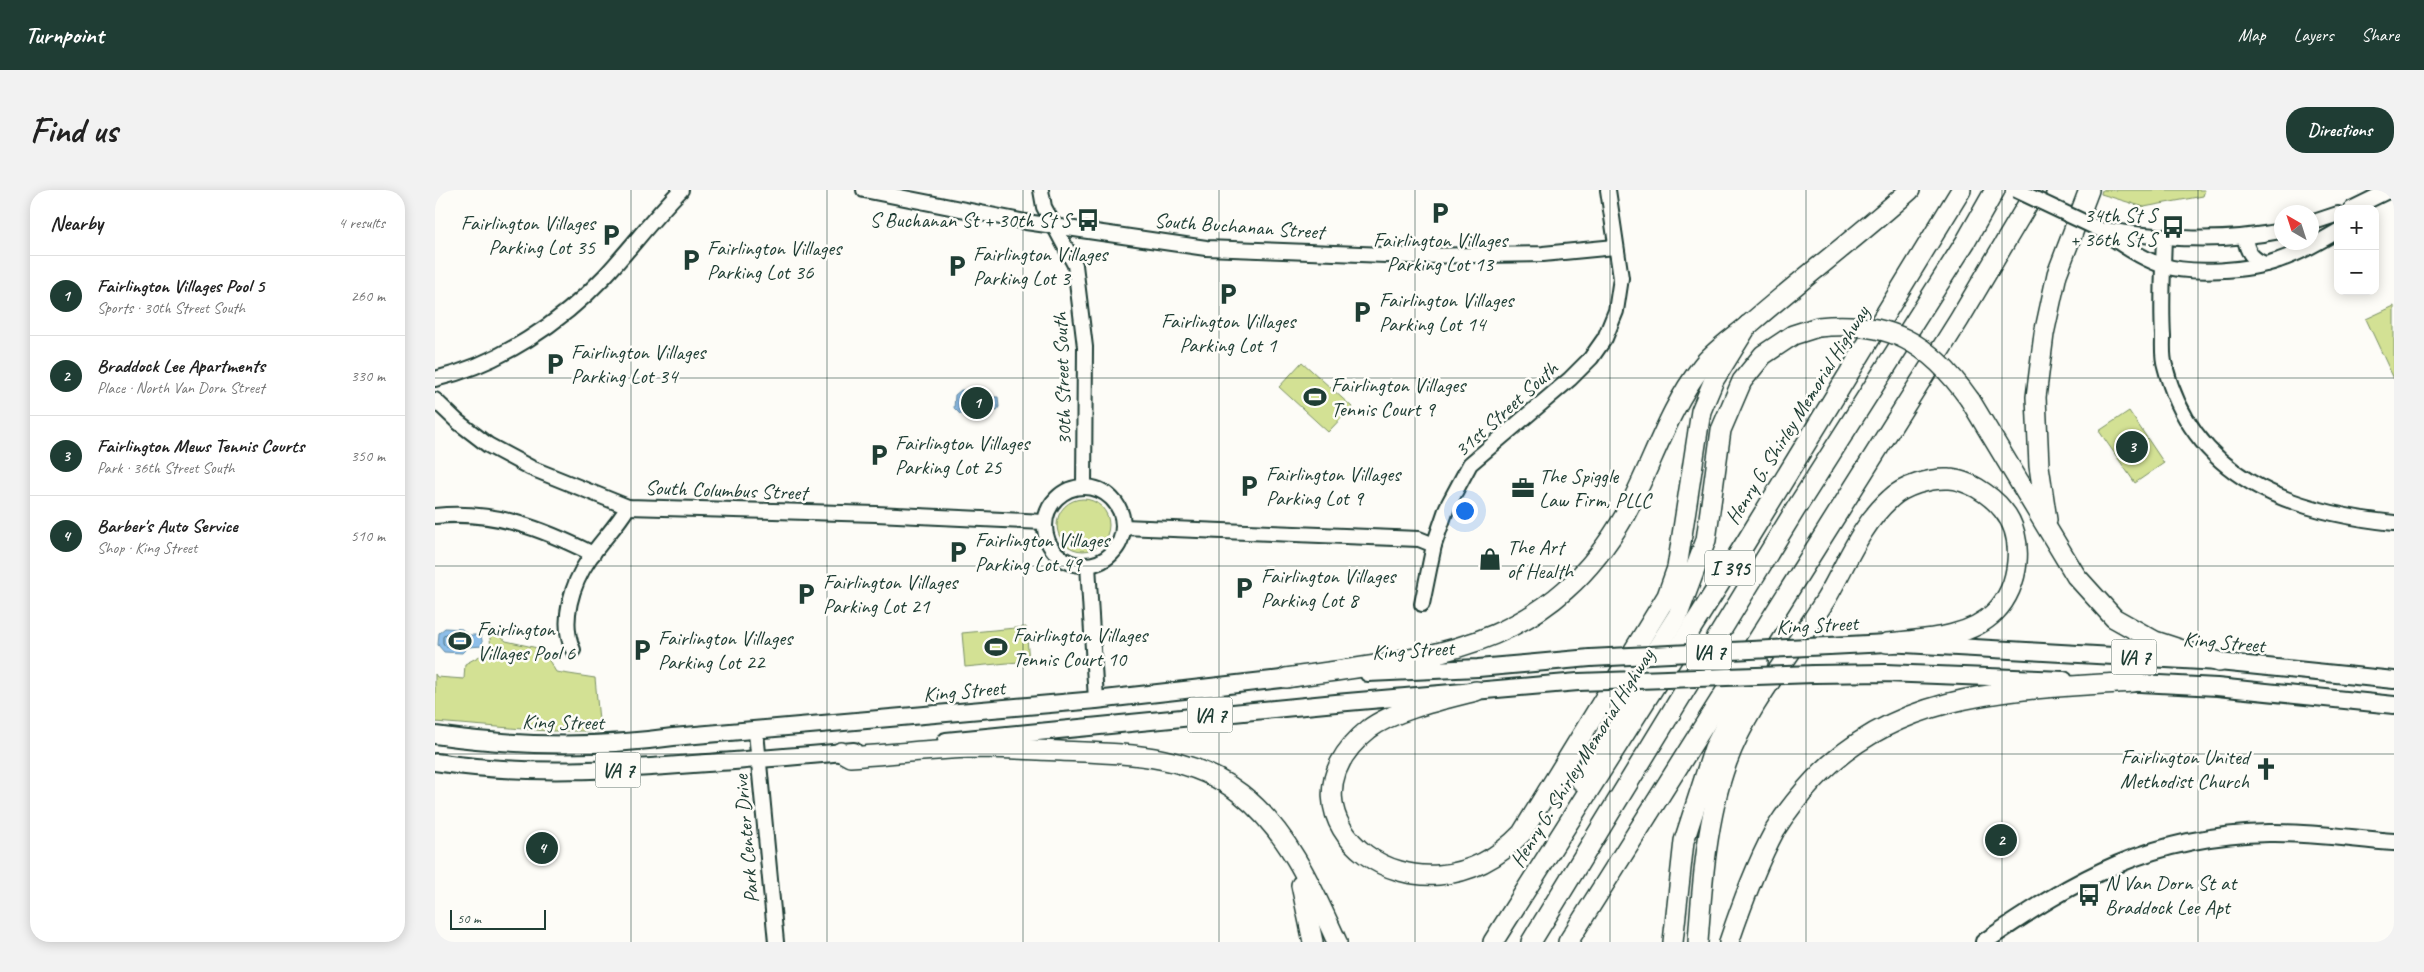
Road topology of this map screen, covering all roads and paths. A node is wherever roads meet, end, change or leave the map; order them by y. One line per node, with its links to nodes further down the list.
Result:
1 (681, 190): 27 (street)
2 (864, 190): 17 (street, South Buchanan Street)
3 (1041, 190): 17 (street, 30th Street South)
4 (1608, 190): 23 (street, 31st Street South)
5 (1910, 190): 26 (highway)
6 (1961, 190): 59 (highway, Henry G. Shirley Memorial Highway / I 395)
7 (1995, 190): 64 (highway)
8 (2016, 190): 18 (street, bridge)
9 (2036, 190): 37 (highway)
10 (2089, 190): 35 (highway)
11 (2390, 190): 13 (street)
12 (2394, 192): 14 (street)
13 (2359, 205)
14 (2377, 205)
15 (2334, 215): 16 (street)
16 (2319, 220)
17 (1052, 225): 23 (street, South Buchanan Street); 29 (street, 30th Street South)
18 (2101, 230): 21 (street); 25 (street)
19 (2274, 232): 22 (street)
20 (2334, 233): 24 (street)
21 (2164, 238): 22 (street); 25 (street)
22 (2245, 238): 24 (street)
23 (1615, 247): 36 (street, 31st Street South)
24 (2265, 264): 25 (street)
25 (2163, 266): 33 (street)
26 (1748, 325): 44 (highway); 58 (highway)
27 (435, 379)
28 (435, 400): 30 (street, South Columbus Street)
29 (1084, 486): 32 (street); 34 (street)
30 (628, 507): 32 (street, South Columbus Street); 38 (street)
31 (435, 516): 38 (street)
32 (1045, 522): 39 (street)
33 (2394, 522)
34 (1123, 527): 36 (street); 39 (street)
35 (2049, 531): 43 (highway); 59 (highway, bridge)
36 (1433, 545): 40 (street, 31st Street South)
37 (1813, 553): 65 (highway); 66 (highway)
38 (593, 554): 42 (street)
39 (1088, 565): 48 (street)
40 (1422, 604)
41 (1887, 642): 43 (main road, King Street / VA 7); 44 (main road, King Street / VA 7, bridge); 67 (highway)
42 (573, 650)
43 (2219, 662): 45 (main road, King Street / VA 7)
44 (1286, 678): 48 (main road, King Street / VA 7)
45 (2394, 680)
46 (2133, 682): 47 (main road, VA 7, bridge); 49 (main road, VA 7); 68 (highway)
47 (1476, 691): 52 (main road, VA 7); 57 (highway)
48 (1096, 700): 50 (main road, King Street / VA 7)
49 (2394, 705)
50 (757, 732): 51 (main road, King Street / VA 7); 53 (street, Park Center Drive)
51 (435, 735)
52 (841, 752): 53 (main road, VA 7); 56 (highway)
53 (759, 759): 54 (main road, VA 7); 60 (street, Park Center Drive)
54 (435, 762)
55 (2394, 842): 69 (main road)
56 (1287, 846): 61 (highway); 62 (highway)
57 (1372, 878)
58 (1455, 889)
59 (1515, 906): 63 (highway, Henry G. Shirley Memorial Highway / I 395)
60 (775, 942)
61 (1313, 942)
62 (1337, 942)
63 (1493, 942)
64 (1531, 942)
65 (1568, 942)
66 (1673, 942)
67 (1698, 942)
68 (1729, 942)
69 (1984, 942)

